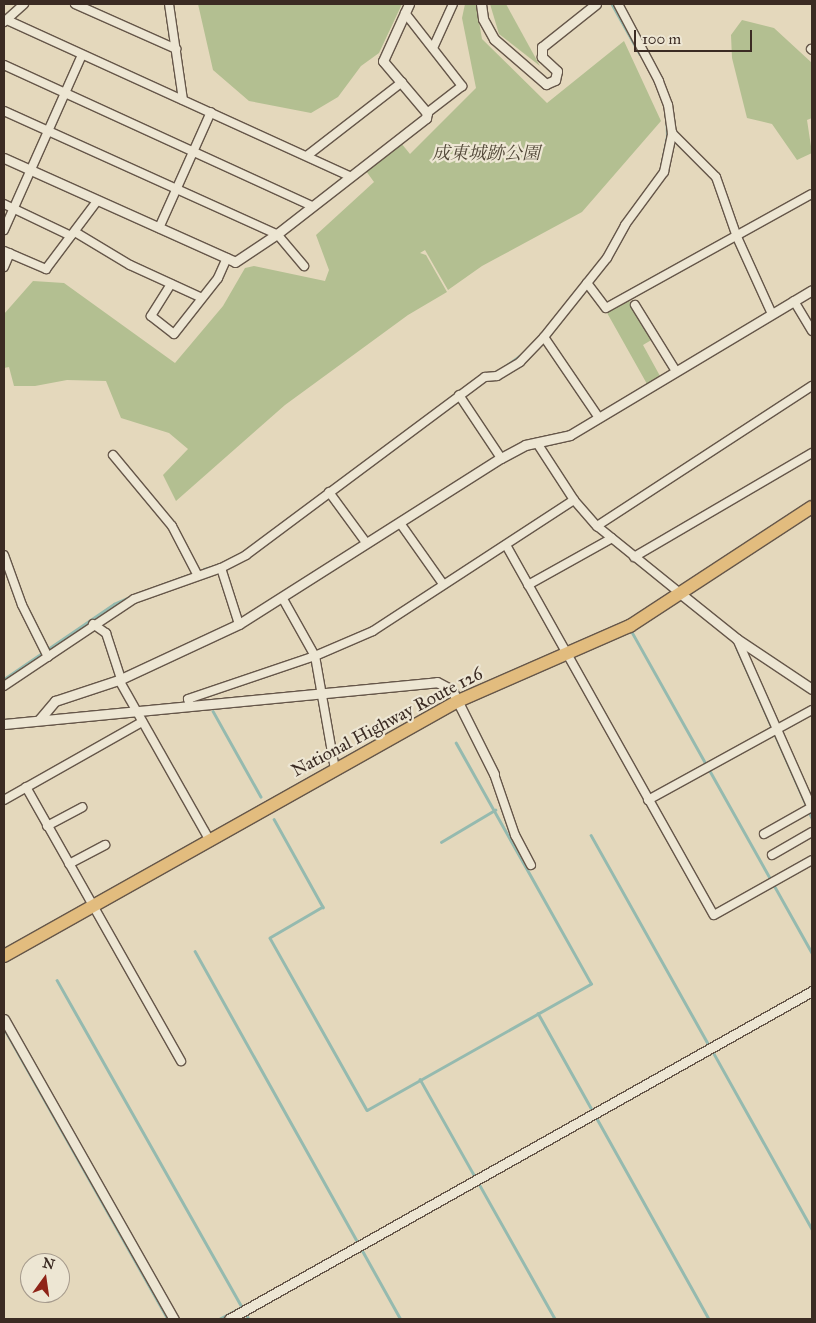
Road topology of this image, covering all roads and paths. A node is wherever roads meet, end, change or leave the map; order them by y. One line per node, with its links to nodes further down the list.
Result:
1 (24, 4): 10 (street)
2 (75, 4): 12 (street)
3 (169, 4): 12 (street)
4 (409, 4): 9 (street)
5 (453, 4): 11 (street)
6 (481, 4): 7 (street)
7 (596, 4)
8 (618, 4): 22 (street)
9 (405, 13): 11 (street); 15 (street)
10 (5, 21): 13 (street)
11 (433, 48): 20 (street)
12 (176, 49): 17 (street)
13 (82, 55): 16 (street); 17 (street)
14 (4, 65): 16 (street)
15 (402, 82): 20 (street); 24 (street)
16 (65, 93): 21 (street); 23 (street)
17 (183, 100): 19 (street)
18 (4, 111): 21 (street)
19 (211, 112): 23 (street); 24 (street)
20 (427, 113): 27 (street)
21 (48, 131): 26 (street); 28 (street)
22 (672, 133): 38 (street); 43 (street)
23 (193, 151): 28 (street); 32 (street)
24 (308, 155): 27 (street)
25 (4, 158): 26 (street)
26 (31, 170): 30 (street); 33 (street)
27 (350, 176): 32 (street)
28 (176, 188): 34 (street); 37 (street)
29 (812, 194): 38 (street)
30 (97, 200): 34 (street); 36 (street)
31 (4, 204): 33 (street)
32 (312, 206): 37 (street)
33 (14, 208): 35 (street); 36 (street)
34 (159, 228): 40 (street)
35 (4, 230)
36 (73, 234): 39 (street); 44 (street)
37 (276, 234): 40 (street); 41 (street)
38 (737, 237): 43 (street); 49 (street)
39 (7, 252): 42 (street)
40 (227, 258): 46 (street)
41 (304, 266)
42 (4, 267)
43 (587, 283): 51 (street)
44 (172, 284): 46 (street); 46 (street)
45 (812, 290): 47 (street)
46 (202, 298)
47 (794, 301): 49 (street); 50 (street)
48 (635, 305): 52 (street)
49 (772, 314): 52 (street)
50 (812, 331)
51 (544, 337): 54 (street); 55 (street)
52 (676, 371): 55 (street)
53 (812, 386): 64 (street)
54 (461, 398): 59 (street); 60 (street)
55 (599, 418): 56 (street)
56 (537, 443): 59 (street); 61 (street)
57 (812, 453): 69 (street)
58 (113, 455): 71 (street)
59 (501, 458): 63 (street)
60 (330, 495): 66 (street); 70 (street)
61 (574, 500): 64 (street); 67 (street)
62 (812, 507): 74 (highway, National Highway Route 126)
63 (400, 523): 66 (street); 72 (street)
64 (598, 526): 65 (street)
65 (612, 538): 69 (street); 73 (street)
66 (367, 544): 75 (street)
67 (506, 545): 72 (street); 73 (street)
68 (4, 555): 79 (street)
69 (634, 557): 74 (street)
70 (223, 566): 71 (street); 77 (street)
71 (198, 576): 76 (street)
72 (443, 584): 81 (street)
73 (528, 585): 80 (street)
74 (681, 594): 78 (street); 80 (highway, National Highway Route 126)
75 (283, 598): 77 (street); 81 (street)
76 (93, 624): 79 (street); 82 (street)
77 (239, 624): 82 (street)
78 (737, 639): 84 (street); 93 (street)
79 (46, 654): 83 (street)
80 (567, 654): 86 (highway, National Highway Route 126); 98 (street)
81 (315, 656): 85 (street); 87 (street)
82 (120, 679): 89 (street); 90 (street)
83 (4, 686)
84 (812, 689)
85 (321, 692): 86 (street); 87 (street); 94 (street)
86 (458, 701): 94 (highway, National Highway Route 126); 95 (street)
87 (190, 706): 89 (street)
88 (812, 710): 93 (street)
89 (136, 711): 90 (street); 91 (street)
90 (38, 720): 92 (street)
91 (142, 722): 96 (street); 104 (street)
92 (4, 724)
93 (777, 728): 98 (street); 100 (street)
94 (335, 769): 104 (highway, National Highway Route 126)
95 (494, 774): 109 (street)
96 (26, 787): 97 (street); 101 (street)
97 (4, 800)
98 (648, 800): 107 (street)
99 (82, 807): 101 (street)
100 (812, 808): 103 (street)
101 (47, 826): 108 (street)
102 (812, 832): 106 (street)
103 (764, 834)
104 (209, 840): 110 (highway, National Highway Route 126)
105 (105, 845): 108 (street)
106 (772, 855)
107 (812, 860)
108 (69, 864): 110 (street)
109 (531, 865)
110 (92, 906): 111 (highway, National Highway Route 126); 114 (street)
111 (4, 956)
112 (812, 991): 116 (street)
113 (4, 1019): 115 (street)
114 (180, 1061)
115 (174, 1319)
116 (229, 1319)

